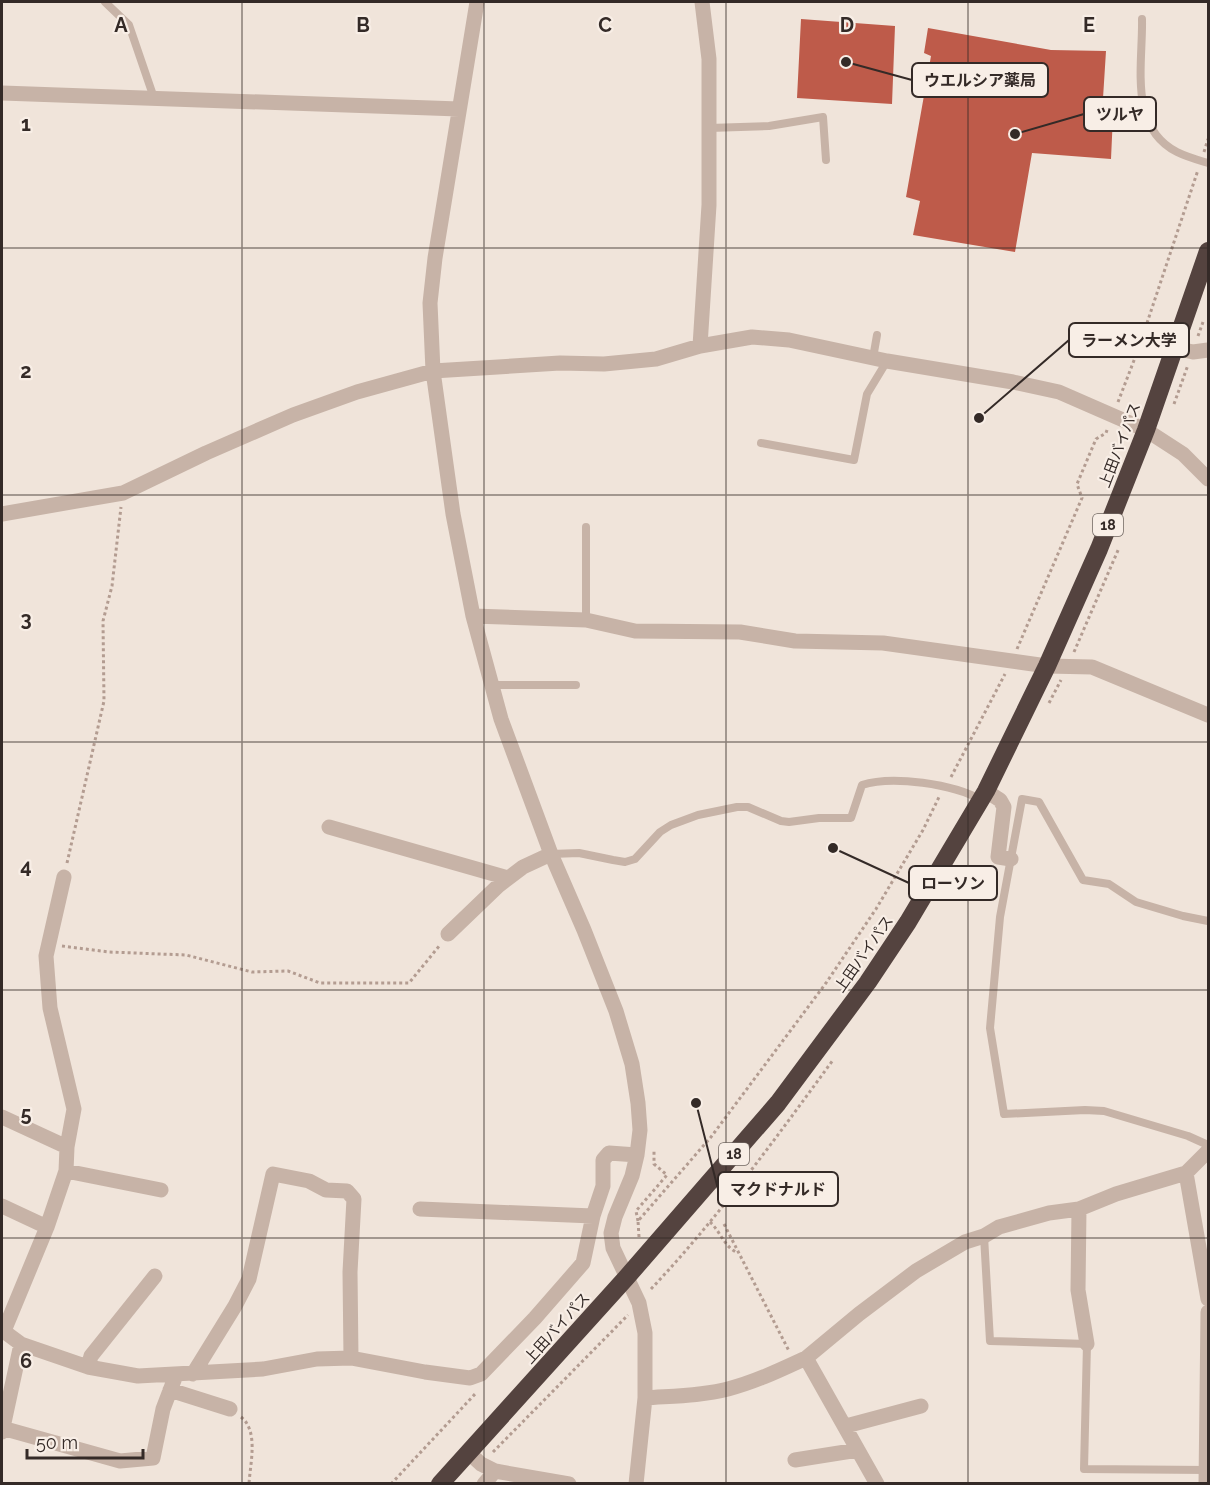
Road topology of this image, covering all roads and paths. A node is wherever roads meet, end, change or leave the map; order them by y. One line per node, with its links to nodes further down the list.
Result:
1 (105, 2): 6 (lane)
2 (477, 2): 7 (street)
3 (702, 2): 8 (street)
4 (1142, 19): 11 (lane)
5 (2, 93): 6 (street)
6 (154, 98): 7 (street)
7 (459, 109): 18 (street)
8 (709, 128): 10 (lane); 14 (street)
9 (1209, 139): 11 (path)
10 (826, 160)
11 (1205, 162): 19 (path)
12 (1209, 251): 15 (highway, 上田バイパス / 18)
13 (878, 334): 17 (lane)
14 (700, 346): 17 (street); 18 (street)
15 (1175, 348): 16 (street); 20 (highway, 上田バイパス / 18)
16 (1209, 350)
17 (880, 360): 19 (street); 21 (lane)
18 (433, 370): 23 (street); 26 (street)
19 (1113, 414): 20 (street); 28 (path)
20 (1146, 430): 22 (street); 29 (highway, 上田バイパス / 18)
21 (761, 443)
22 (1209, 479)
23 (123, 492): 24 (street); 38 (path)
24 (2, 514)
25 (586, 528): 27 (lane)
26 (473, 616): 27 (street); 30 (street)
27 (586, 620): 28 (street)
28 (1011, 662): 29 (street); 33 (path)
29 (1047, 666): 32 (street); 34 (highway, 上田バイパス / 18)
30 (492, 685): 31 (lane); 36 (street)
31 (576, 685)
32 (1209, 715)
33 (944, 787): 34 (lane); 36 (lane); 56 (path)
34 (984, 796): 37 (street); 64 (highway, 上田バイパス / 18)
35 (328, 827): 39 (street)
36 (551, 854): 39 (street); 48 (street)
37 (1011, 859): 40 (lane); 44 (lane)
38 (64, 877): 42 (street)
39 (508, 879): 41 (street)
40 (1209, 921)
41 (448, 934): 42 (path)
42 (49, 944): 45 (street)
43 (2, 1117): 45 (street)
44 (1209, 1145)
45 (67, 1147): 49 (street)
46 (654, 1148): 56 (path)
47 (1209, 1151): 50 (street)
48 (637, 1155): 55 (street); 64 (street)
49 (66, 1172): 51 (street); 59 (street)
50 (1186, 1173): 54 (street); 65 (street)
51 (161, 1190)
52 (2, 1206): 59 (street)
53 (420, 1209): 55 (street)
54 (1079, 1209): 60 (street); 70 (street)
55 (593, 1216): 71 (street)
56 (638, 1221): 61 (path)
57 (710, 1222): 62 (path)
58 (724, 1224): 62 (path)
59 (47, 1227): 68 (street)
60 (984, 1236): 70 (lane); 72 (street)
61 (639, 1243)
62 (736, 1252): 72 (path)
63 (155, 1276): 73 (street)
64 (626, 1278): 77 (street); 84 (highway, 上田バイパス / 18)
65 (1209, 1299)
66 (1209, 1312): 85 (street)
67 (629, 1314): 84 (path)
68 (3, 1331): 69 (street)
69 (21, 1344): 73 (street); 80 (street)
70 (1087, 1344): 85 (lane)
71 (351, 1358): 75 (street); 75 (street)
72 (800, 1361): 77 (street); 81 (street)
73 (88, 1367): 74 (street)
74 (176, 1374): 75 (street); 76 (street)
75 (193, 1374)
76 (170, 1390): 79 (street); 80 (street)
77 (645, 1398): 90 (street)
78 (921, 1406): 81 (street)
79 (230, 1409): 86 (path)
80 (2, 1424)
81 (846, 1426): 82 (street)
82 (858, 1450): 83 (street); 91 (street)
83 (795, 1460)
84 (482, 1463): 87 (highway, 上田バイパス / 18); 88 (street); 89 (street)
85 (1206, 1477)
86 (249, 1484)
87 (440, 1484)
88 (484, 1484)
89 (569, 1484)
90 (636, 1484)
91 (877, 1484)

